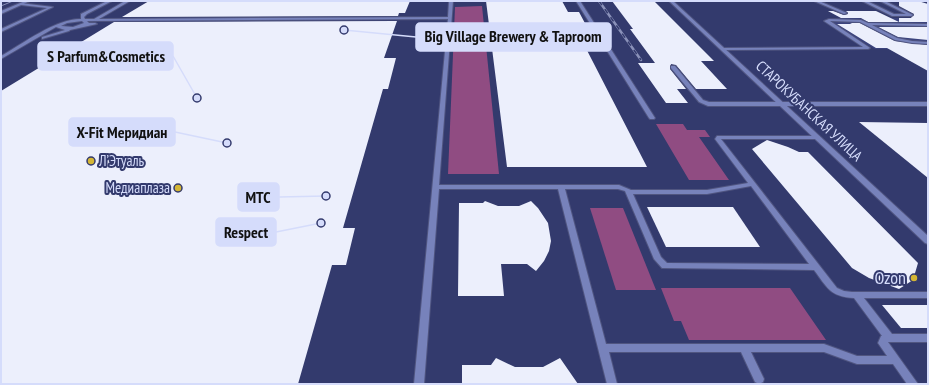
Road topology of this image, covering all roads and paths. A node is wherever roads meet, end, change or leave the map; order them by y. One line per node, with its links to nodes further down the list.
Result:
1 (28, 1): 10 (street)
2 (110, 1): 13 (lane)
3 (128, 1): 14 (lane)
4 (451, 1): 15 (lane)
5 (578, 1): 28 (lane)
6 (671, 1): 23 (street, СТАРОКУБАНСКАЯ УЛИЦА)
7 (816, 1): 12 (lane)
8 (864, 1): 9 (lane)
9 (882, 1)
10 (21, 4): 11 (street); 20 (lane)
11 (1, 13)
12 (845, 13)
13 (85, 14): 16 (lane); 17 (lane)
14 (94, 20): 15 (lane); 17 (lane)
15 (448, 20): 17 (lane); 31 (lane)
16 (61, 24): 17 (lane); 17 (lane); 21 (lane)
17 (82, 24): 21 (lane)
18 (867, 24): 19 (lane); 22 (lane); 23 (lane)
19 (928, 24)
20 (1, 31)
21 (30, 43): 24 (lane)
22 (928, 43)
23 (723, 49): 26 (street, СТАРОКУБАНСКАЯ УЛИЦА)
24 (1, 58)
25 (673, 67): 26 (lane)
26 (782, 104): 27 (lane); 29 (street, СТАРОКУБАНСКАЯ УЛИЦА)
27 (928, 104)
28 (652, 118)
29 (817, 137): 30 (lane); 34 (street, СТАРОКУБАНСКАЯ УЛИЦА)
30 (751, 184): 33 (lane); 35 (lane)
31 (435, 187): 32 (lane); 44 (lane)
32 (561, 187): 33 (lane); 40 (lane)
33 (629, 192): 35 (lane)
34 (928, 241)
35 (815, 267): 36 (lane)
36 (856, 295): 37 (lane); 38 (lane)
37 (928, 295)
38 (890, 338): 39 (lane); 42 (lane)
39 (928, 338)
40 (602, 348): 41 (lane); 45 (lane)
41 (744, 348): 42 (lane); 43 (lane)
42 (895, 360): 46 (lane)
43 (760, 379)
44 (419, 384)
45 (612, 384)
46 (913, 384)

